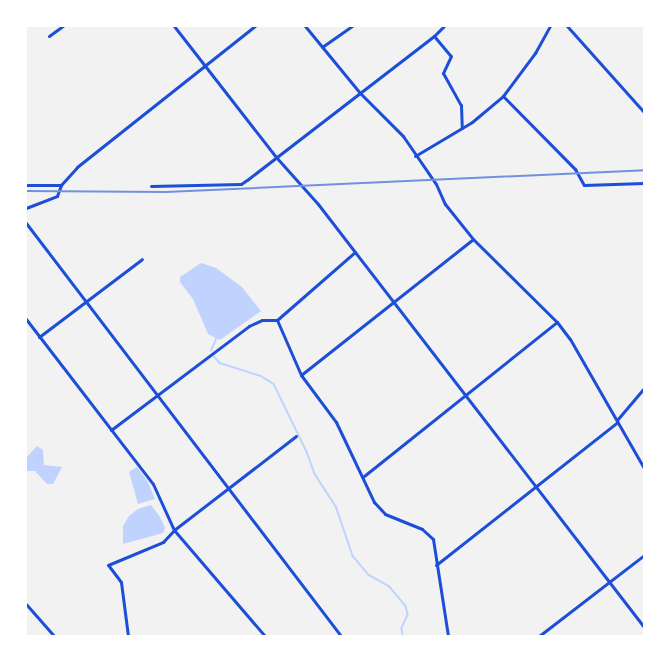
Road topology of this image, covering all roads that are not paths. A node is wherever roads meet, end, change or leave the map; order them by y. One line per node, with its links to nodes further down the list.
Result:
1 (63, 26): 9 (street)
2 (174, 26): 12 (street)
3 (255, 26): 12 (street)
4 (305, 26): 11 (street)
5 (352, 26): 11 (street)
6 (444, 26): 10 (street)
7 (550, 26): 14 (street)
8 (567, 26): 15 (street)
9 (49, 36)
10 (434, 36): 13 (street); 16 (street)
11 (322, 47): 13 (street)
12 (204, 64): 18 (street); 21 (street)
13 (360, 93): 17 (street); 18 (street)
14 (503, 96): 16 (street); 19 (street)
15 (645, 112)
16 (462, 128): 17 (street)
17 (416, 156): 25 (street)
18 (276, 157): 22 (street); 26 (street)
19 (645, 183)
20 (26, 185): 21 (street)
21 (61, 185): 23 (street)
22 (151, 186)
23 (26, 208)
24 (26, 223): 29 (street)
25 (473, 239): 28 (street); 32 (street)
26 (355, 252): 28 (street); 31 (street)
27 (142, 259): 29 (street)
28 (393, 301): 34 (street); 37 (street)
29 (86, 302): 33 (street); 36 (street)
30 (26, 319): 33 (street)
31 (277, 320): 34 (street); 36 (street)
32 (557, 322): 37 (street); 38 (street)
33 (39, 337): 39 (street)
34 (301, 375): 42 (street)
35 (645, 388): 38 (street)
36 (157, 395): 39 (street); 44 (street)
37 (465, 395): 42 (street); 43 (street)
38 (617, 421): 41 (street); 43 (street)
39 (111, 430): 45 (street)
40 (296, 436): 44 (street)
41 (645, 468)
42 (364, 476): 47 (street)
43 (535, 485): 47 (street); 48 (street)
44 (228, 488): 45 (street); 54 (street)
45 (174, 530): 52 (street); 53 (street)
46 (645, 555): 48 (street)
47 (436, 565): 55 (street)
48 (611, 582): 50 (street); 56 (street)
49 (26, 604): 51 (street)
50 (645, 627)
51 (54, 636)
52 (128, 636)
53 (265, 636)
54 (341, 636)
55 (448, 636)
56 (539, 636)

